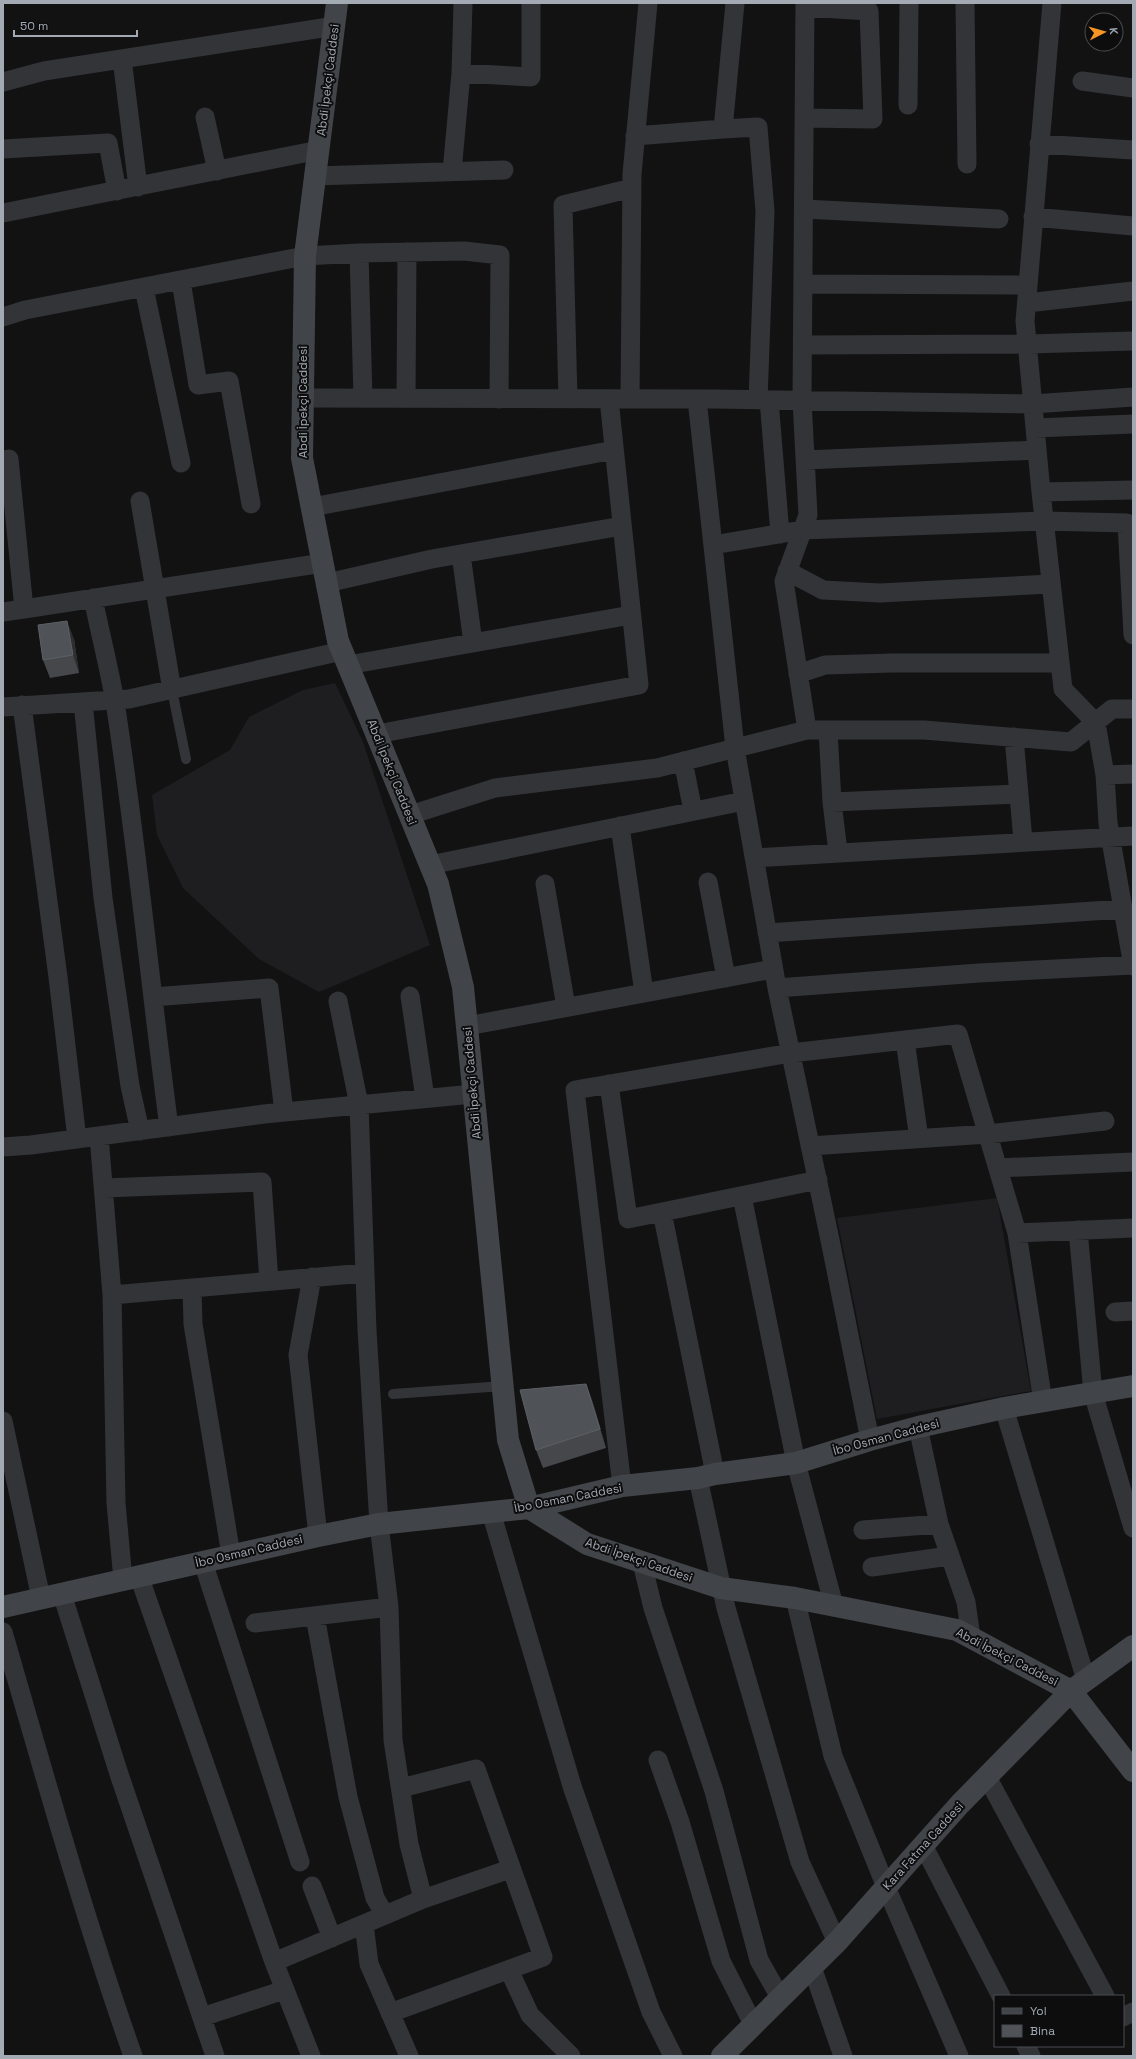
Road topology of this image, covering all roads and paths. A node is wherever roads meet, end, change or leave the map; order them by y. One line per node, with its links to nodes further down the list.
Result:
1 (337, 3): 10 (main road, Abdi İpekçi Caddesi)
2 (463, 3): 12 (street)
3 (531, 3): 12 (street)
4 (648, 3): 20 (street)
5 (735, 3): 19 (street)
6 (909, 3): 16 (street)
7 (965, 3): 25 (street)
8 (1052, 3): 21 (street)
9 (805, 5): 18 (street); 18 (street)
10 (335, 26): 11 (street); 23 (main road, Abdi İpekçi Caddesi)
11 (122, 59): 14 (street); 30 (street)
12 (461, 73): 28 (street)
13 (1082, 81): 15 (street)
14 (3, 82)
15 (1133, 88)
16 (908, 105)
17 (205, 117): 26 (street)
18 (804, 118): 33 (street)
19 (723, 130): 20 (street); 60 (street)
20 (635, 136): 31 (street)
21 (1039, 144): 24 (street); 35 (street)
22 (3, 149): 32 (street)
23 (319, 150): 26 (street); 29 (main road, Abdi İpekçi Caddesi)
24 (1133, 150)
25 (967, 164)
26 (217, 170): 30 (street)
27 (504, 170): 28 (street)
28 (452, 172): 29 (street)
29 (315, 176): 40 (main road, Abdi İpekçi Caddesi)
30 (138, 186): 32 (street)
31 (632, 188): 56 (street); 58 (street)
32 (117, 191): 34 (street)
33 (804, 209): 36 (street); 42 (street)
34 (3, 213)
35 (1034, 218): 37 (street); 43 (street)
36 (999, 219)
37 (1133, 226)
38 (407, 252): 39 (street); 53 (street); 55 (street)
39 (359, 253): 40 (street); 52 (street)
40 (305, 256): 41 (street); 51 (main road, Abdi İpekçi Caddesi)
41 (181, 281): 44 (street); 73 (street)
42 (804, 284): 43 (street); 50 (street)
43 (1028, 284): 46 (street)
44 (144, 288): 47 (street); 69 (street)
45 (1133, 291): 46 (street)
46 (1027, 303): 49 (street)
47 (3, 317)
48 (1133, 340): 49 (street)
49 (1028, 344): 50 (street); 62 (street)
50 (802, 345): 61 (street)
51 (303, 398): 52 (street); 74 (main road, Abdi İpekçi Caddesi)
52 (362, 398): 53 (street)
53 (406, 398): 55 (street)
54 (1133, 398): 62 (street)
55 (499, 399): 56 (street)
56 (568, 399): 57 (street)
57 (609, 399): 58 (street); 65 (street)
58 (630, 399): 59 (street)
59 (697, 399): 60 (street); 79 (street)
60 (764, 400): 61 (street); 78 (street)
61 (802, 400): 62 (street); 68 (street)
62 (1033, 404): 64 (street)
63 (1133, 424): 64 (street)
64 (1035, 428): 66 (street)
65 (614, 450): 74 (street); 76 (street)
66 (1037, 450): 68 (street); 71 (street)
67 (3, 460): 86 (street)
68 (805, 460): 77 (street)
69 (181, 463)
70 (1133, 490): 71 (street)
71 (1041, 492): 75 (street)
72 (140, 501): 84 (street)
73 (250, 504)
74 (312, 507): 82 (main road, Abdi İpekçi Caddesi)
75 (1044, 521): 77 (street); 83 (street); 89 (street)
76 (622, 526): 80 (street); 88 (street)
77 (802, 530): 78 (street); 81 (street)
78 (780, 534): 79 (street)
79 (713, 545): 105 (street)
80 (461, 554): 82 (street); 90 (street)
81 (787, 571): 83 (street); 93 (street)
82 (325, 573): 84 (street); 91 (main road, Abdi İpekçi Caddesi)
83 (1052, 584): 92 (street)
84 (156, 588): 85 (street); 94 (street)
85 (93, 598): 86 (street); 95 (street)
86 (24, 609): 87 (street)
87 (3, 612)
88 (631, 615): 90 (street); 103 (street)
89 (1133, 635)
90 (473, 643): 91 (street)
91 (345, 658): 94 (street); 103 (main road, Abdi İpekçi Caddesi)
92 (1060, 664): 93 (street); 100 (street)
93 (798, 674): 101 (street)
94 (172, 690): 95 (street); 106 (lane)
95 (115, 700): 96 (street); 132 (street)
96 (83, 702): 97 (street); 145 (street)
97 (22, 706): 98 (street); 148 (street)
98 (3, 707)
99 (1133, 709): 100 (street)
100 (1096, 722): 104 (street); 109 (street)
101 (807, 730): 102 (street); 105 (street)
102 (828, 730): 104 (street); 112 (street)
103 (376, 734): 114 (main road, Abdi İpekçi Caddesi)
104 (1014, 737): 110 (street)
105 (735, 748): 107 (street); 111 (street)
106 (186, 759)
107 (683, 761): 113 (street); 114 (street)
108 (1133, 774): 109 (street)
109 (1105, 775): 116 (street)
110 (1019, 794): 112 (street); 118 (street)
111 (744, 801): 113 (street); 120 (street)
112 (832, 802): 119 (street)
113 (693, 811): 115 (street)
114 (410, 815): 121 (main road, Abdi İpekçi Caddesi)
115 (620, 826): 121 (street); 130 (street)
116 (1110, 836): 117 (street); 118 (street); 124 (street)
117 (1133, 836)
118 (1023, 841): 119 (street)
119 (838, 852): 120 (street)
120 (754, 858): 125 (street)
121 (430, 865): 135 (main road, Abdi İpekçi Caddesi)
122 (708, 882): 128 (street)
123 (545, 884): 134 (street)
124 (1123, 909): 125 (street); 126 (street)
125 (767, 933): 127 (street)
126 (1133, 966): 129 (street)
127 (773, 969): 128 (street); 129 (street)
128 (726, 978): 130 (street)
129 (777, 988): 137 (street)
130 (644, 993): 134 (street)
131 (410, 996): 140 (street)
132 (153, 997): 142 (street); 144 (street)
133 (338, 1001): 141 (street)
134 (566, 1008): 135 (street)
135 (467, 1026): 139 (main road, Abdi İpekçi Caddesi)
136 (906, 1040): 137 (street); 146 (street); 149 (street)
137 (791, 1053): 138 (street); 150 (street)
138 (609, 1084): 157 (street); 177 (street)
139 (473, 1094): 140 (street); 166 (main road, Abdi İpekçi Caddesi)
140 (425, 1098): 141 (street)
141 (359, 1105): 142 (street); 161 (street)
142 (284, 1112): 144 (street)
143 (1105, 1121): 146 (street)
144 (169, 1127): 145 (street)
145 (140, 1131): 147 (street)
146 (988, 1134): 149 (street); 153 (street)
147 (100, 1136): 148 (street); 155 (street)
148 (77, 1139): 151 (street)
149 (919, 1139): 150 (street)
150 (810, 1146): 154 (street)
151 (3, 1147)
152 (1133, 1162): 153 (street)
153 (998, 1168): 160 (street)
154 (818, 1180): 156 (street); 174 (street)
155 (104, 1188): 163 (street); 165 (street)
156 (742, 1196): 157 (street); 175 (street)
157 (662, 1212): 176 (street)
158 (1133, 1228): 159 (street)
159 (1078, 1230): 160 (street); 168 (street)
160 (1017, 1232): 170 (street)
161 (365, 1272): 162 (street); 180 (street)
162 (312, 1277): 163 (street); 184 (street)
163 (269, 1281): 164 (street)
164 (192, 1288): 165 (street); 185 (street)
165 (112, 1295): 190 (street)
166 (503, 1386): 169 (lane); 178 (main road, Abdi İpekçi Caddesi)
167 (1133, 1386): 168 (main road, İbo Osman Caddesi)
168 (1093, 1393): 170 (main road, İbo Osman Caddesi); 182 (street)
169 (393, 1394)
170 (1043, 1402): 171 (main road, İbo Osman Caddesi)
171 (1004, 1408): 173 (main road, İbo Osman Caddesi); 203 (street)
172 (3, 1421): 193 (street)
173 (918, 1427): 174 (main road, İbo Osman Caddesi); 181 (street)
174 (870, 1440): 175 (main road, İbo Osman Caddesi)
175 (796, 1463): 176 (main road, İbo Osman Caddesi); 195 (street)
176 (706, 1476): 177 (main road, İbo Osman Caddesi); 191 (street)
177 (622, 1486): 178 (main road, İbo Osman Caddesi)
178 (529, 1508): 179 (main road, İbo Osman Caddesi); 188 (main road, Abdi İpekçi Caddesi)
179 (490, 1512): 180 (main road, İbo Osman Caddesi); 237 (street)
180 (379, 1524): 184 (main road, İbo Osman Caddesi); 197 (street)
181 (939, 1524): 183 (street); 186 (street)
182 (1133, 1528)
183 (862, 1530)
184 (318, 1536): 185 (main road, İbo Osman Caddesi)
185 (231, 1555): 187 (main road, İbo Osman Caddesi)
186 (950, 1556): 189 (street); 201 (street)
187 (203, 1562): 190 (main road, İbo Osman Caddesi); 209 (street)
188 (642, 1563): 191 (main road, Abdi İpekçi Caddesi); 224 (street)
189 (872, 1567)
190 (131, 1578): 192 (main road, İbo Osman Caddesi); 218 (street)
191 (721, 1588): 194 (main road, Abdi İpekçi Caddesi); 217 (street)
192 (62, 1594): 193 (main road, İbo Osman Caddesi); 228 (street)
193 (41, 1598): 196 (main road, İbo Osman Caddesi)
194 (795, 1598): 195 (main road, Abdi İpekçi Caddesi); 212 (street)
195 (834, 1606): 201 (main road, Abdi İpekçi Caddesi)
196 (3, 1607)
197 (389, 1607): 198 (street); 207 (street)
198 (315, 1616): 199 (street); 214 (street)
199 (255, 1623)
200 (3, 1632): 232 (street)
201 (971, 1637): 203 (main road, Abdi İpekçi Caddesi)
202 (1133, 1646): 203 (main road, Kara Fatma Caddesi)
203 (1079, 1685): 205 (main road, Abdi İpekçi Caddesi); 206 (main road, Kara Fatma Caddesi)
204 (658, 1760): 229 (street)
205 (1133, 1771)
206 (987, 1777): 208 (main road, Kara Fatma Caddesi); 223 (street)
207 (400, 1788): 210 (street); 213 (street)
208 (923, 1845): 212 (main road, Kara Fatma Caddesi); 222 (street)
209 (300, 1862)
210 (510, 1869): 213 (street); 220 (street)
211 (312, 1886): 216 (street)
212 (886, 1887): 217 (main road, Kara Fatma Caddesi); 239 (street)
213 (423, 1899): 214 (street)
214 (385, 1915): 215 (street)
215 (364, 1924): 216 (street); 226 (street)
216 (332, 1938): 218 (street)
217 (837, 1942): 219 (main road, Kara Fatma Caddesi)
218 (274, 1962): 221 (street)
219 (812, 1967): 224 (main road, Kara Fatma Caddesi); 238 (street)
220 (509, 1970): 226 (street); 236 (street)
221 (284, 1990): 228 (street); 234 (street)
222 (1000, 1995)
223 (1104, 1995)
224 (781, 1999): 229 (main road, Kara Fatma Caddesi)
225 (1133, 2012): 227 (street)
226 (390, 2013): 235 (street)
227 (1124, 2016)
228 (202, 2017): 233 (street)
229 (754, 2026): 231 (main road, Kara Fatma Caddesi)
230 (1026, 2047): 240 (street)
231 (723, 2055)
232 (133, 2056)
233 (215, 2056)
234 (311, 2056)
235 (409, 2056)
236 (571, 2056)
237 (673, 2056)
238 (843, 2056)
239 (959, 2056)
240 (1031, 2056)

